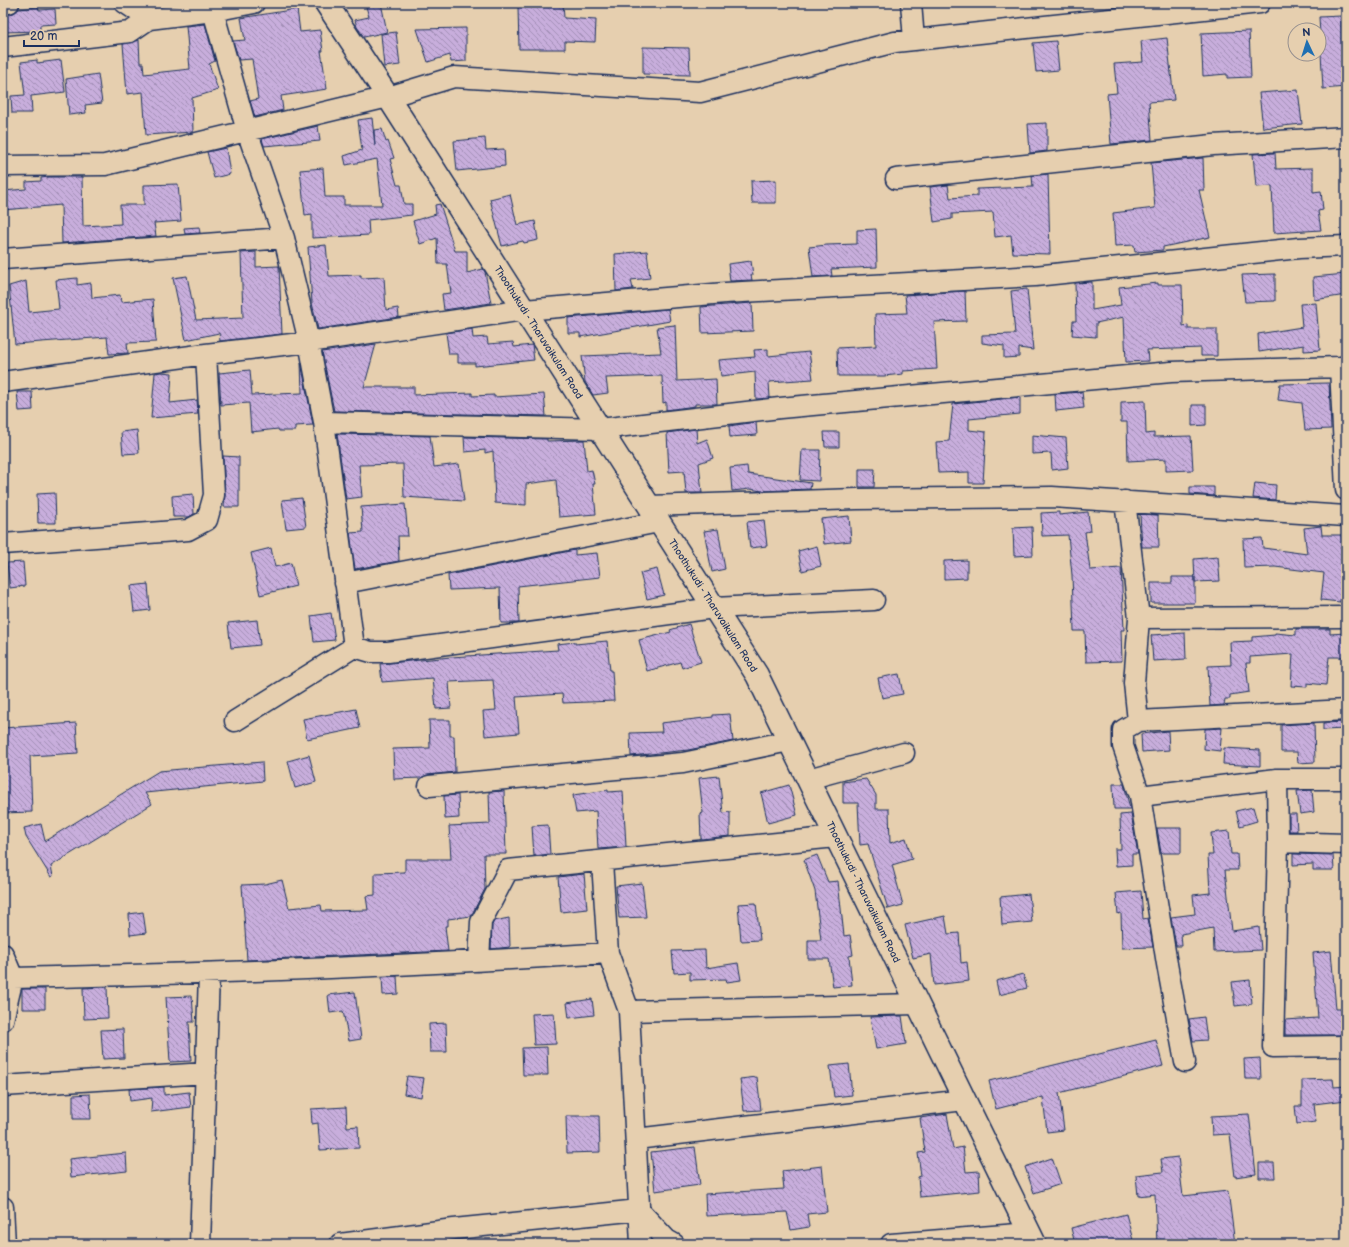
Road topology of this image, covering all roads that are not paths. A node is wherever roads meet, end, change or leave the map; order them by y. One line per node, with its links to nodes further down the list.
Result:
1 (9, 3): 7 (street)
2 (125, 3): 10 (street)
3 (254, 3): 9 (street)
4 (326, 3): 13 (main road, Thoothukudi - Tharuvaikulam Road)
5 (911, 3): 11 (street)
6 (1260, 3): 8 (street)
7 (3, 4)
8 (1232, 4): 11 (street)
9 (213, 11): 10 (street); 14 (street)
10 (149, 19): 12 (street)
11 (914, 40): 13 (street)
12 (3, 47)
13 (388, 97): 14 (street); 21 (main road, Thoothukudi - Tharuvaikulam Road)
14 (247, 131): 16 (street); 18 (street)
15 (1346, 137): 17 (street)
16 (3, 166)
17 (896, 179)
18 (284, 238): 20 (street); 22 (street)
19 (1346, 246): 21 (street)
20 (3, 259)
21 (524, 310): 22 (street); 27 (main road, Thoothukudi - Tharuvaikulam Road)
22 (309, 342): 23 (street); 26 (street)
23 (206, 354): 25 (street); 32 (street)
24 (1343, 367): 27 (street); 28 (street)
25 (3, 382)
26 (324, 422): 27 (street); 33 (street)
27 (600, 429): 30 (main road, Thoothukudi - Tharuvaikulam Road)
28 (1346, 490)
29 (1125, 501): 30 (street); 31 (street); 37 (street)
30 (654, 514): 33 (street); 35 (main road, Thoothukudi - Tharuvaikulam Road)
31 (1346, 516)
32 (3, 544)
33 (345, 582): 38 (street)
34 (874, 600): 35 (street)
35 (714, 608): 38 (street); 42 (main road, Thoothukudi - Tharuvaikulam Road)
36 (1346, 617): 37 (street)
37 (1139, 618): 41 (street)
38 (354, 647): 40 (street)
39 (1346, 710): 41 (street)
40 (235, 721)
41 (1138, 721): 48 (street)
42 (789, 741): 46 (main road, Thoothukudi - Tharuvaikulam Road); 47 (street)
43 (904, 753): 46 (street)
44 (1276, 779): 45 (street); 48 (street); 50 (street)
45 (1346, 779)
46 (808, 780): 49 (main road, Thoothukudi - Tharuvaikulam Road)
47 (429, 786)
48 (1140, 796): 62 (street)
49 (836, 837): 52 (street); 58 (main road, Thoothukudi - Tharuvaikulam Road)
50 (1278, 842): 51 (street); 61 (street)
51 (1346, 844)
52 (602, 862): 53 (street); 55 (street)
53 (608, 953): 55 (street); 59 (street)
54 (3, 954): 57 (street)
55 (479, 961): 56 (street)
56 (209, 974): 57 (street); 63 (street)
57 (13, 978): 60 (street)
58 (917, 1004): 59 (street); 65 (main road, Thoothukudi - Tharuvaikulam Road)
59 (629, 1011): 66 (street)
60 (3, 1020)
61 (1346, 1046)
62 (1185, 1062)
63 (206, 1073): 64 (street); 71 (street)
64 (3, 1086)
65 (964, 1100): 66 (street); 69 (main road, Thoothukudi - Tharuvaikulam Road)
66 (636, 1139): 68 (street)
67 (3, 1207): 70 (street)
68 (639, 1210): 72 (street); 73 (street); 74 (street)
69 (1032, 1238): 75 (street)
70 (5, 1244)
71 (200, 1244)
72 (340, 1244)
73 (641, 1244)
74 (674, 1244)
75 (891, 1244)

